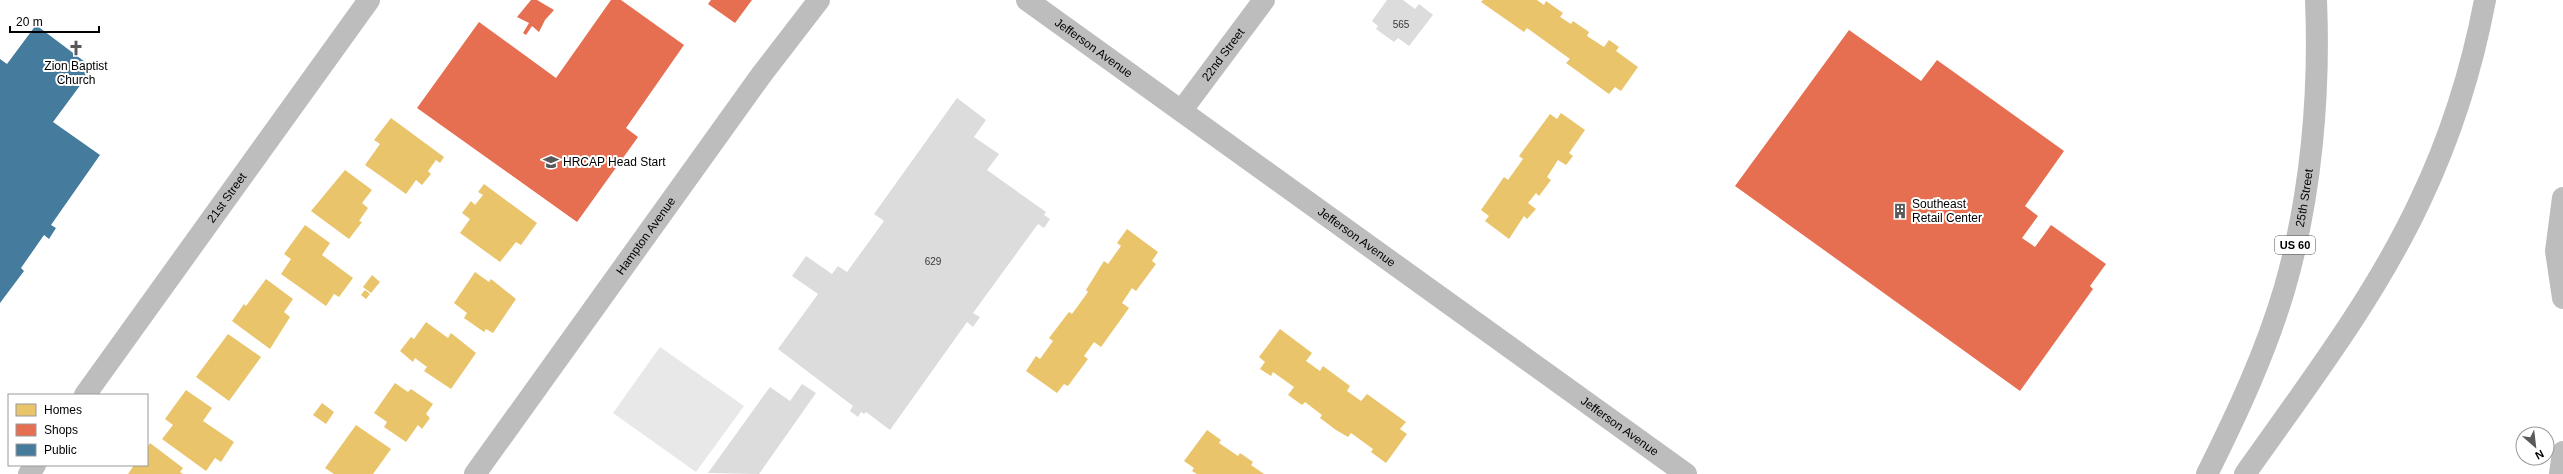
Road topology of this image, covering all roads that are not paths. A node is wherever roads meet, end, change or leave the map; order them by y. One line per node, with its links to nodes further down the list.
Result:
1 (369, 0): 10 (main road, 21st Street)
2 (819, 0): 12 (main road, Hampton Avenue)
3 (1027, 0): 7 (main road, Jefferson Avenue)
4 (1264, 0): 7 (main road, 22nd Street)
5 (2316, 0): 14 (main road, 25th Street / US 60)
6 (2485, 0): 15 (main road)
7 (1182, 110): 13 (main road, Jefferson Avenue)
8 (2563, 198): 9 (main road)
9 (2563, 298)
10 (86, 394)
11 (2563, 452): 16 (main road)
12 (475, 474)
13 (1686, 474)
14 (2207, 474)
15 (2245, 474)
16 (2560, 474)

